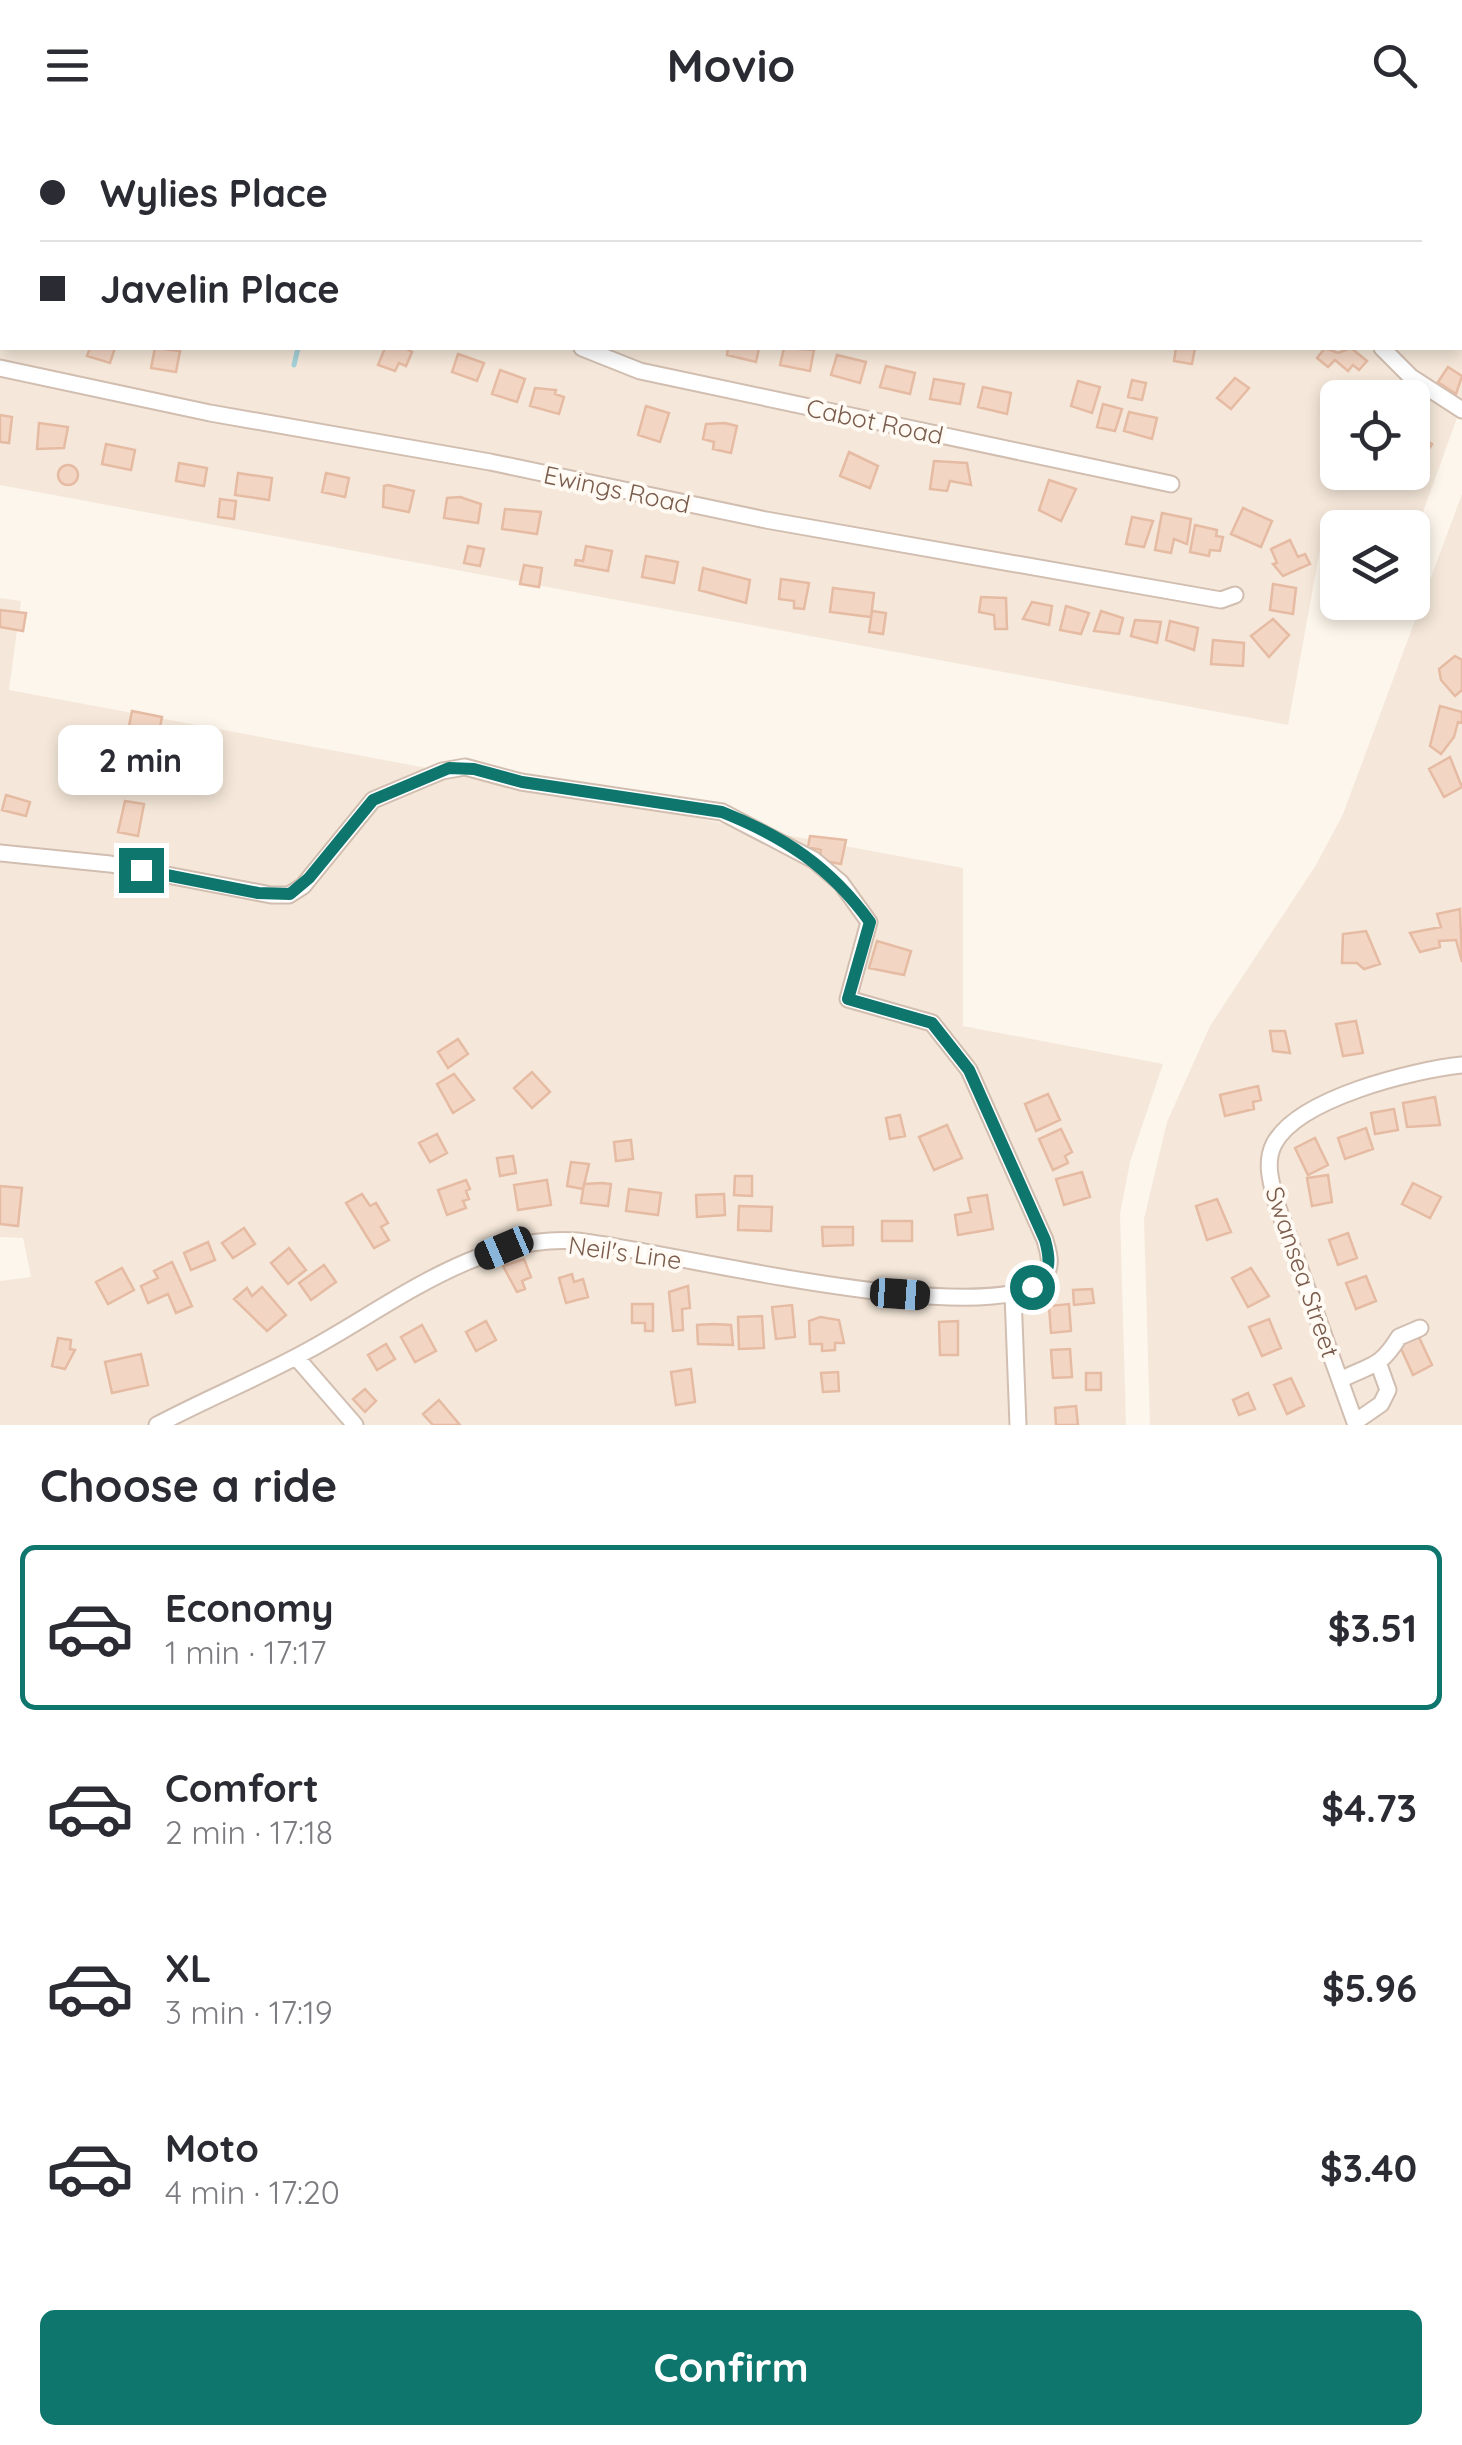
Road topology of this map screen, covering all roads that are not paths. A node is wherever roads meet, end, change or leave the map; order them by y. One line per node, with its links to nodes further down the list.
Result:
1 (587, 350): 5 (street, Cabot Road)
2 (1384, 350): 4 (street)
3 (0, 368): 6 (street, Ewings Road)
4 (1462, 410)
5 (1170, 484)
6 (1235, 595)
7 (0, 853): 9 (street)
8 (1462, 1066): 13 (street, Swansea Street)
9 (1012, 1294): 11 (street, Neil's Line); 17 (street)
10 (1420, 1328): 12 (street)
11 (296, 1357): 15 (street, Neil's Line); 16 (street)
12 (1379, 1365): 13 (street); 14 (street)
13 (1340, 1380): 14 (street, Swansea Street)
14 (1355, 1424)
15 (157, 1425)
16 (355, 1425)
17 (1018, 1425)

